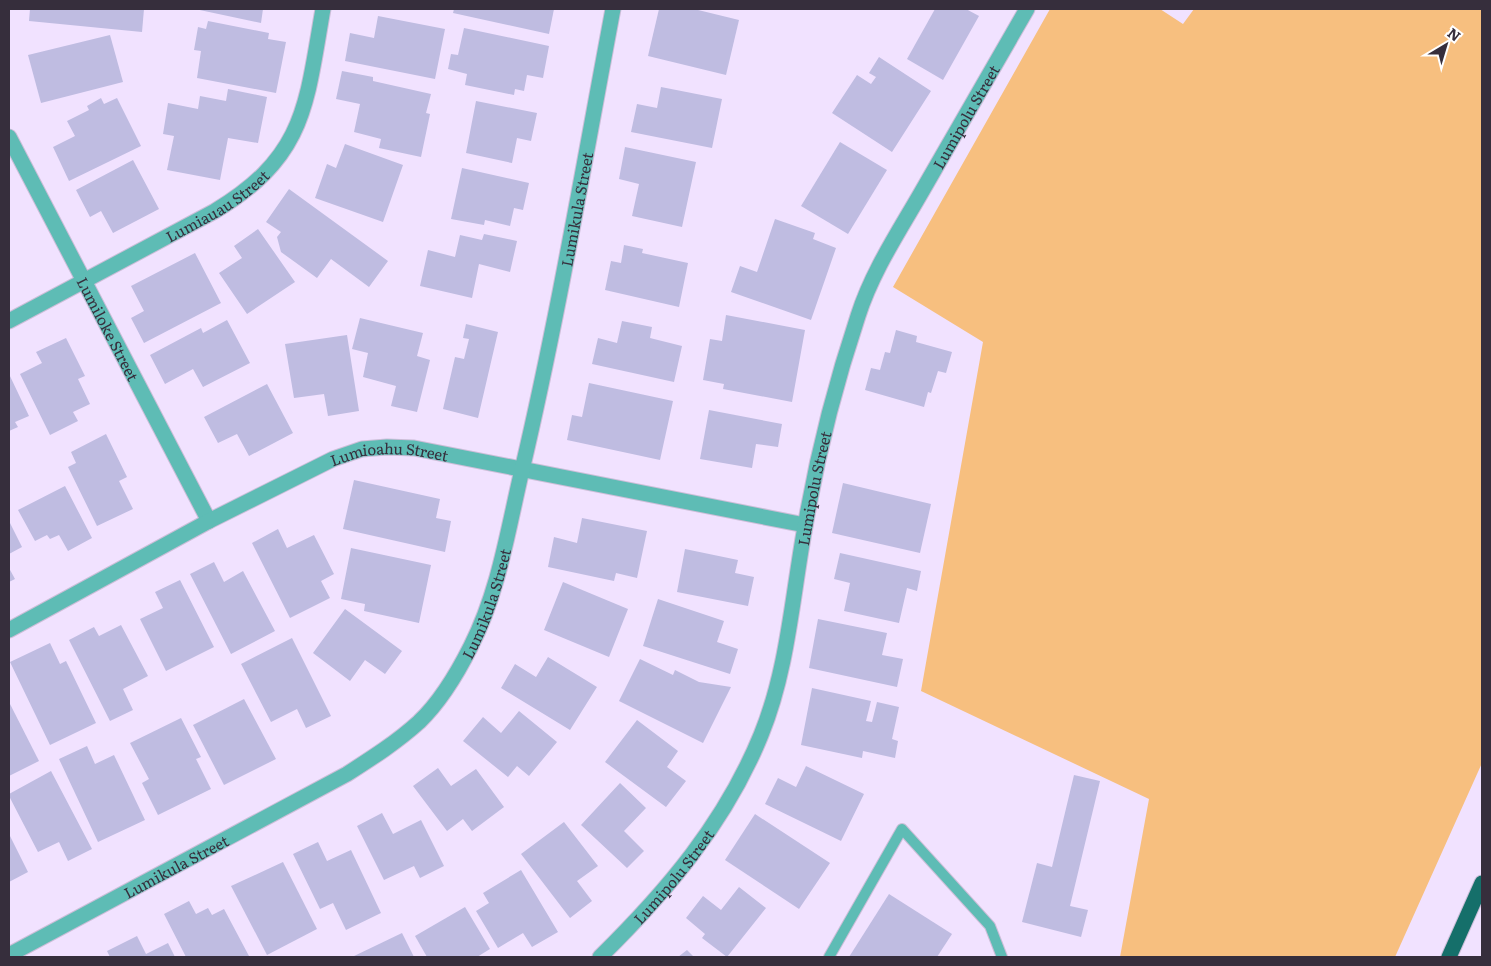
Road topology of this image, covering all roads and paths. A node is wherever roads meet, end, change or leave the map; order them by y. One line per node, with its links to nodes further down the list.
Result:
1 (323, 9): 5 (street, Lumiauau Street)
2 (613, 9): 7 (street, Lumikula Street)
3 (1027, 9): 9 (street, Lumipolu Street)
4 (9, 137): 5 (street, Lumiloke Street)
5 (83, 282): 6 (street, Lumiauau Street); 8 (street, Lumiloke Street)
6 (9, 321)
7 (522, 470): 8 (street, Lumioahu Street); 9 (street, Lumioahu Street); 12 (street, Lumikula Street)
8 (209, 521): 10 (street, Lumioahu Street)
9 (805, 525): 13 (street, Lumipolu Street)
10 (9, 630)
11 (1482, 884): 16 (highway)
12 (9, 955)
13 (600, 957)
14 (830, 957): 15 (lane)
15 (1002, 957)
16 (1449, 957)

